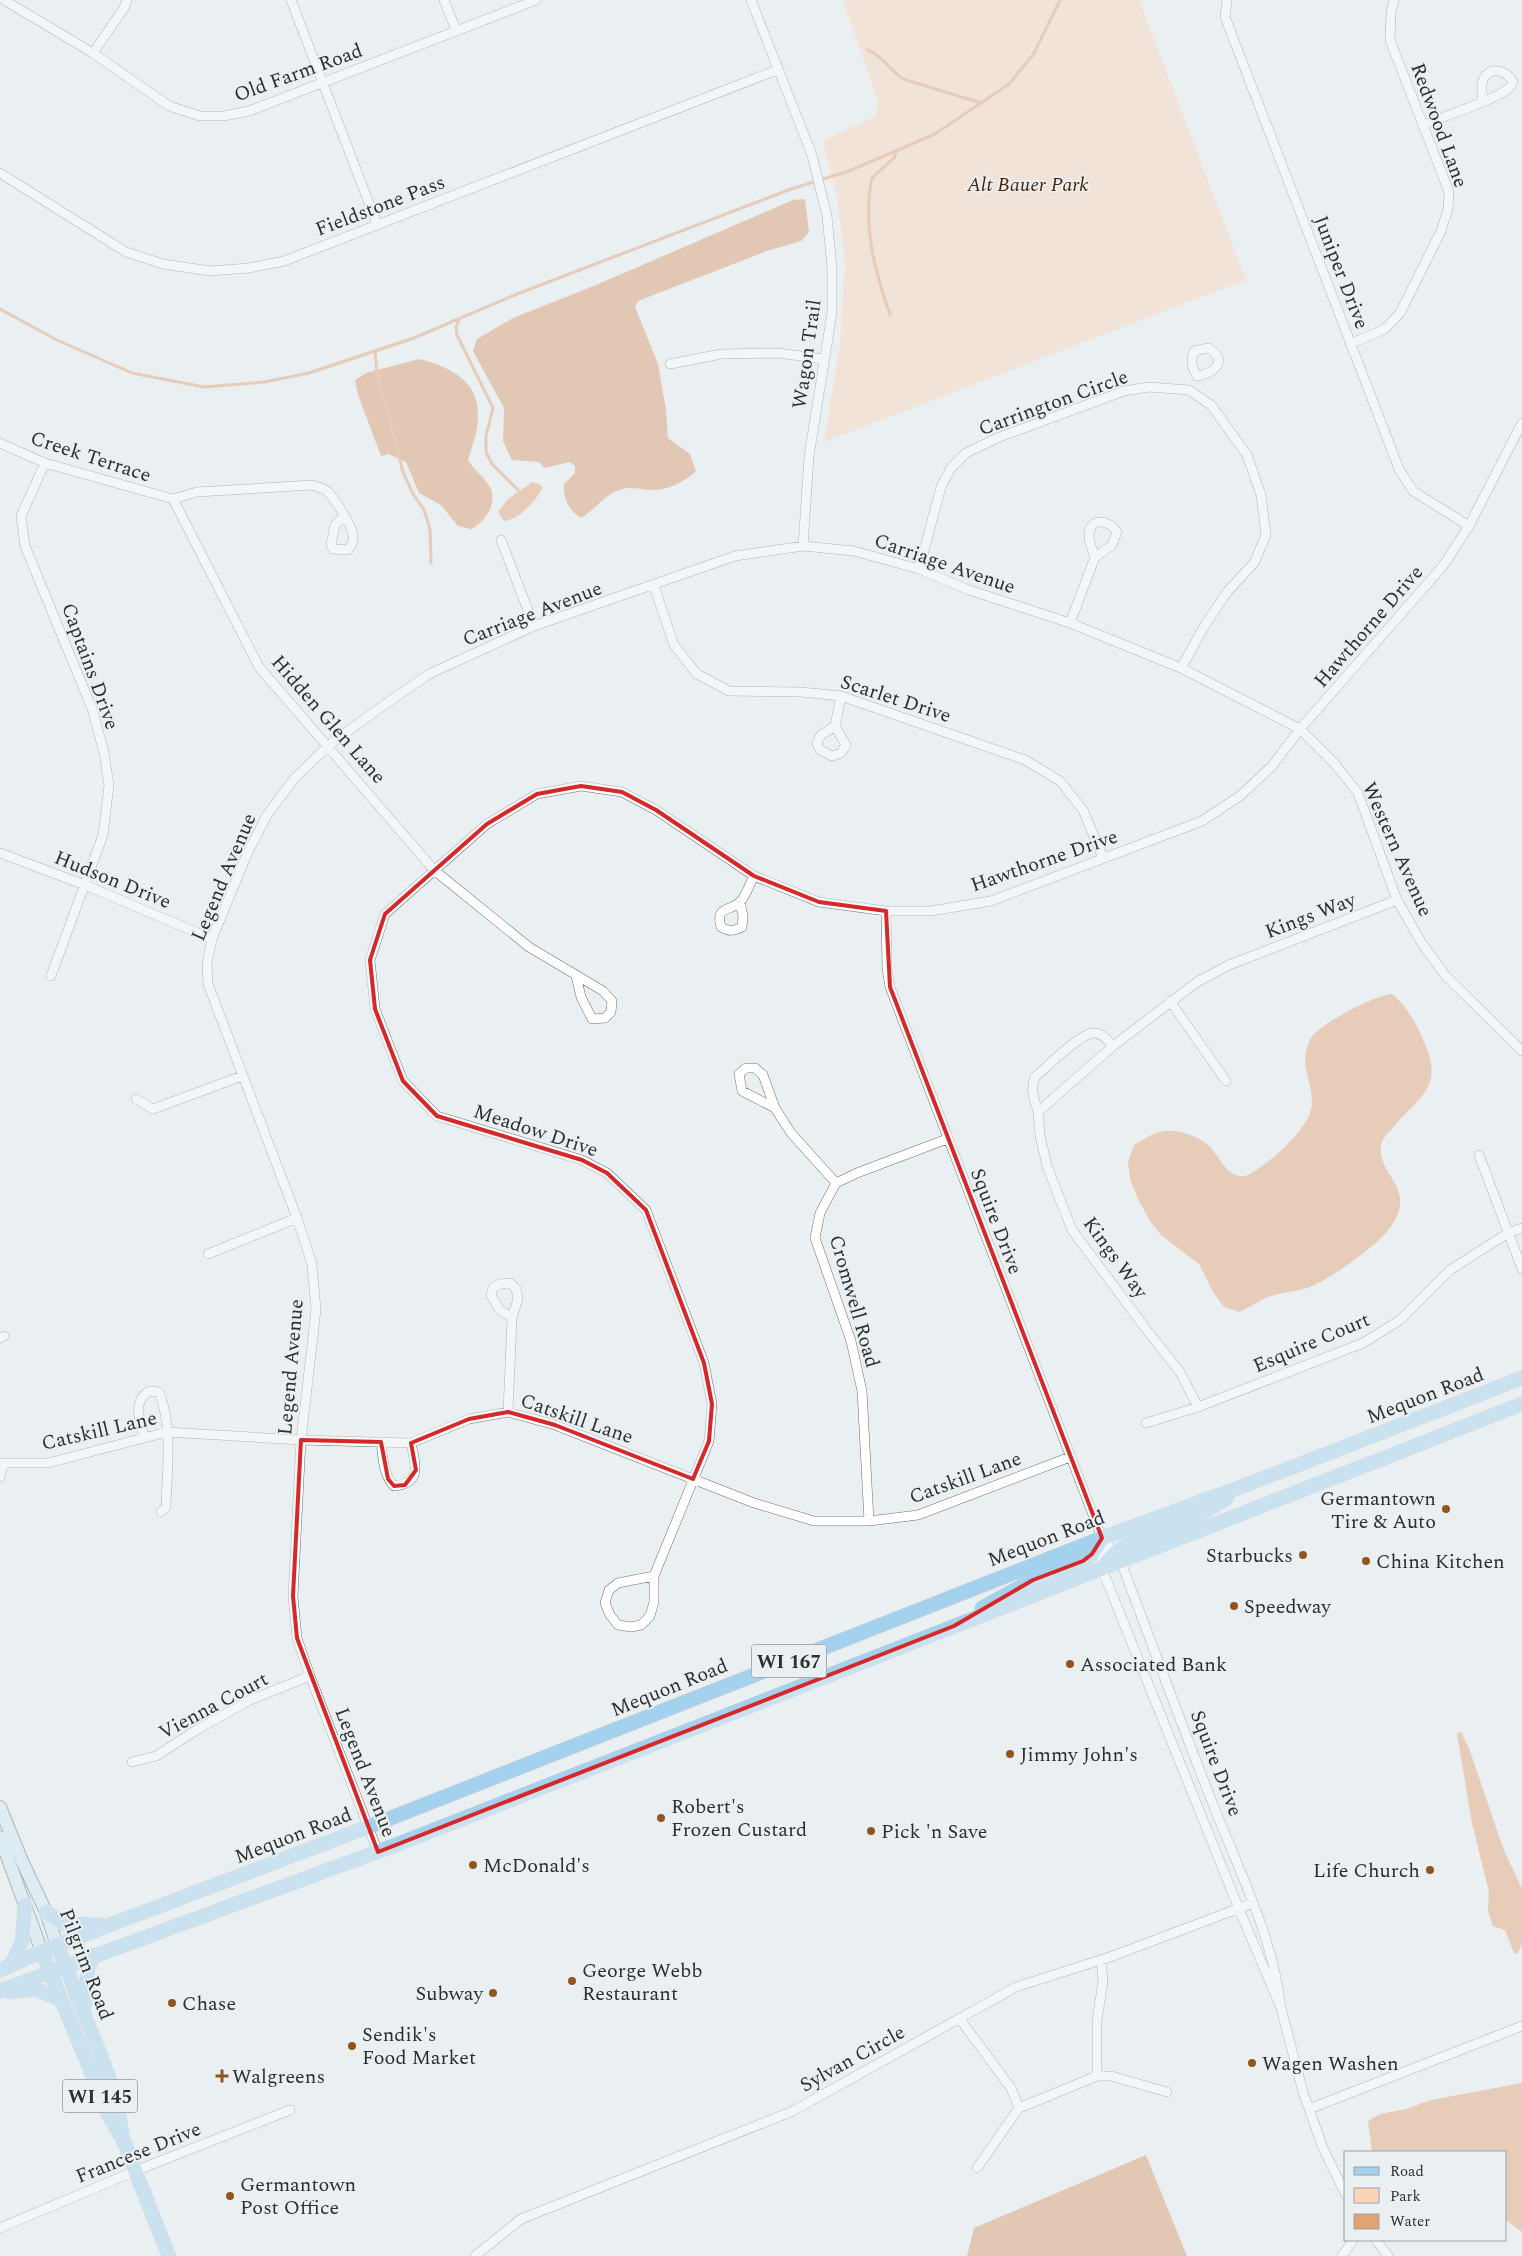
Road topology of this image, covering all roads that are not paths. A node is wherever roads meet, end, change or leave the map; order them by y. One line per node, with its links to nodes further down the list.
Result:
1 (4, 0): 10 (street, Old Farm Road)
2 (127, 0): 10 (street)
3 (291, 0): 12 (street)
4 (444, 0): 9 (street)
5 (536, 0): 9 (street, Old Farm Road)
6 (750, 0): 11 (street, Wagon Trail)
7 (1227, 0): 17 (street, Juniper Drive)
8 (1394, 0): 14 (street, Redwood Lane)
9 (456, 30): 12 (street, Old Farm Road)
10 (93, 53): 12 (street, Old Farm Road)
11 (777, 70): 16 (street, Fieldstone Pass); 18 (street, Wagon Trail)
12 (323, 83): 16 (street)
13 (1483, 101): 14 (street)
14 (1423, 125): 17 (street, Redwood Lane)
15 (0, 173): 16 (street, Fieldstone Pass)
16 (377, 224)
17 (1350, 344): 27 (street, Juniper Drive)
18 (823, 359): 19 (street); 29 (street, Wagon Trail)
19 (670, 364)
20 (1197, 376): 21 (street)
21 (1189, 390): 31 (street, Carrington Circle); 35 (street, Carrington Circle)
22 (1522, 423): 27 (street, Hawthorne Drive)
23 (0, 443): 24 (street, Creek Terrace)
24 (45, 464): 25 (street, Creek Terrace); 44 (street, Captains Drive)
25 (173, 499): 26 (street); 39 (street, Hidden Glen Lane)
26 (344, 516)
27 (1469, 526): 38 (street, Hawthorne Drive)
28 (500, 540): 34 (street)
29 (804, 546): 31 (street, Carriage Avenue); 32 (street, Carriage Avenue)
30 (1095, 557): 33 (street)
31 (919, 569): 33 (street, Carriage Avenue)
32 (654, 586): 34 (street, Carriage Avenue); 36 (street, Scarlet Drive)
33 (1070, 623): 35 (street, Carriage Avenue)
34 (534, 626): 39 (street, Carriage Avenue)
35 (1181, 668): 38 (street, Carriage Avenue)
36 (841, 696): 37 (street); 41 (street, Scarlet Drive)
37 (835, 726)
38 (1300, 729): 41 (street, Hawthorne Drive); 45 (street, Western Avenue)
39 (329, 745): 42 (street, Hidden Glen Lane); 48 (street, Legend Avenue)
40 (0, 852): 44 (street, Hudson Drive)
41 (1103, 858): 47 (street, Hawthorne Drive)
42 (434, 870): 43 (street, Hawthorne Drive); 50 (street, Hidden Glen Lane); 83 (street, Meadow Drive)
43 (754, 876): 46 (street); 47 (street, Hawthorne Drive)
44 (85, 885): 48 (street, Hudson Drive); 49 (street, Captains Drive)
45 (1397, 900): 51 (street, Kings Way); 53 (street, Western Avenue)
46 (740, 902)
47 (886, 911): 59 (street, Squire Drive)
48 (212, 939): 54 (street, Legend Avenue)
49 (51, 976)
50 (576, 976): 50 (street, Hidden Glen Lane)
51 (1170, 1001): 52 (street, Kings Way); 55 (street)
52 (1113, 1046): 58 (street, Kings Way); 58 (street, Kings Way)
53 (1520, 1046)
54 (242, 1076): 56 (street); 62 (street, Legend Avenue)
55 (1226, 1081)
56 (136, 1099)
57 (775, 1108): 57 (street); 61 (street)
58 (1038, 1112): 71 (street, Kings Way)
59 (947, 1140): 61 (street); 80 (street, Squire Drive)
60 (1478, 1155): 64 (street)
61 (836, 1183): 86 (street, Cromwell Road)
62 (297, 1218): 65 (street); 77 (street, Legend Avenue)
63 (1522, 1228): 64 (street, Esquire Court)
64 (1508, 1233): 66 (street); 71 (street, Esquire Court)
65 (208, 1254)
66 (1522, 1268)
67 (512, 1318): 72 (street)
68 (1522, 1378): 69 (main road, Mequon Road / WI 167)
69 (1482, 1394): 73 (main road); 84 (main road, Mequon Road / WI 167)
70 (1522, 1404): 73 (main road)
71 (1198, 1407): 74 (street, Esquire Court)
72 (508, 1412): 79 (street, Catskill Lane); 83 (street, Catskill Lane)
73 (1491, 1416): 88 (main road)
74 (1146, 1423)
75 (167, 1432): 76 (street, Catskill Lane); 76 (street); 77 (street, Catskill Lane); 85 (street)
76 (144, 1437): 81 (street, Catskill Lane)
77 (301, 1440): 78 (street, Catskill Lane); 92 (street, Legend Avenue)
78 (381, 1442): 79 (street, Catskill Lane); 79 (street)
79 (412, 1443)
80 (1070, 1457): 86 (street, Catskill Lane); 87 (street, Squire Drive)
81 (1, 1463): 82 (street)
82 (0, 1477)
83 (693, 1479): 86 (street, Catskill Lane); 90 (street, Meadow Drive)
84 (1246, 1485): 87 (main road, Mequon Road / WI 167); 88 (main road)
85 (161, 1512)
86 (869, 1521)
87 (1102, 1538): 88 (street, Squire Drive); 89 (street, Squire Drive); 91 (main road); 95 (main road, Mequon Road / WI 167)
88 (1117, 1557): 89 (main road); 98 (street, Squire Drive)
89 (1102, 1569): 91 (main road, WI 167); 100 (street, Squire Drive)
90 (654, 1576): 90 (street)
91 (954, 1626): 97 (main road, WI 167)
92 (310, 1676): 93 (street, Vienna Court); 95 (street, Legend Avenue)
93 (132, 1762)
94 (0, 1807): 101 (street, Pilgrim Road)
95 (368, 1827): 97 (street, Legend Avenue); 102 (main road, Mequon Road / WI 167)
96 (0, 1837): 99 (street, Pilgrim Road)
97 (378, 1852): 105 (main road, WI 167)
98 (1253, 1903): 100 (street, Sylvan Circle); 112 (street, Squire Drive)
99 (25, 1905): 104 (street, Pilgrim Road); 108 (main road)
100 (1238, 1908): 106 (street, Sylvan Circle); 112 (street, Squire Drive)
101 (46, 1912): 102 (main road); 103 (street, Pilgrim Road)
102 (114, 1924): 103 (main road, Mequon Road / WI 167)
103 (57, 1946): 104 (main road, Mequon Road); 107 (main road, Pilgrim Road / WI 145)
104 (42, 1952): 108 (main road, Mequon Road); 109 (main road, Pilgrim Road)
105 (94, 1956): 107 (main road, WI 167); 113 (main road)
106 (1101, 1960): 114 (street, Sylvan Circle); 118 (street)
107 (66, 1966): 109 (main road, WI 167); 113 (main road, Pilgrim Road / WI 145)
108 (6, 1968)
109 (49, 1972): 110 (main road, WI 167); 111 (main road, Pilgrim Road)
110 (0, 1992): 111 (main road)
111 (61, 2000): 117 (main road, Pilgrim Road / WI 145)
112 (1281, 2008): 121 (street, Squire Drive)
113 (84, 2013): 116 (main road, Pilgrim Road / WI 145)
114 (959, 2018): 120 (street); 131 (street, Sylvan Circle)
115 (1522, 2026): 121 (street)
116 (96, 2043): 117 (main road); 123 (main road, Pilgrim Road / WI 145)
117 (81, 2049): 123 (main road, Pilgrim Road / WI 145)
118 (1097, 2076): 119 (street); 120 (street)
119 (1168, 2092)
120 (1019, 2108): 124 (street)
121 (1309, 2109): 126 (street, Squire Drive)
122 (290, 2110): 125 (street, Francese Drive)
123 (123, 2140): 125 (main road, Pilgrim Road / WI 145)
124 (977, 2168)
125 (134, 2171): 127 (street, Francese Drive); 130 (main road, Pilgrim Road / WI 145)
126 (1344, 2191)
127 (0, 2228)
128 (1352, 2241): 132 (street)
129 (1377, 2241): 133 (street)
130 (169, 2256)
131 (475, 2256)
132 (1342, 2256)
133 (1388, 2256)

